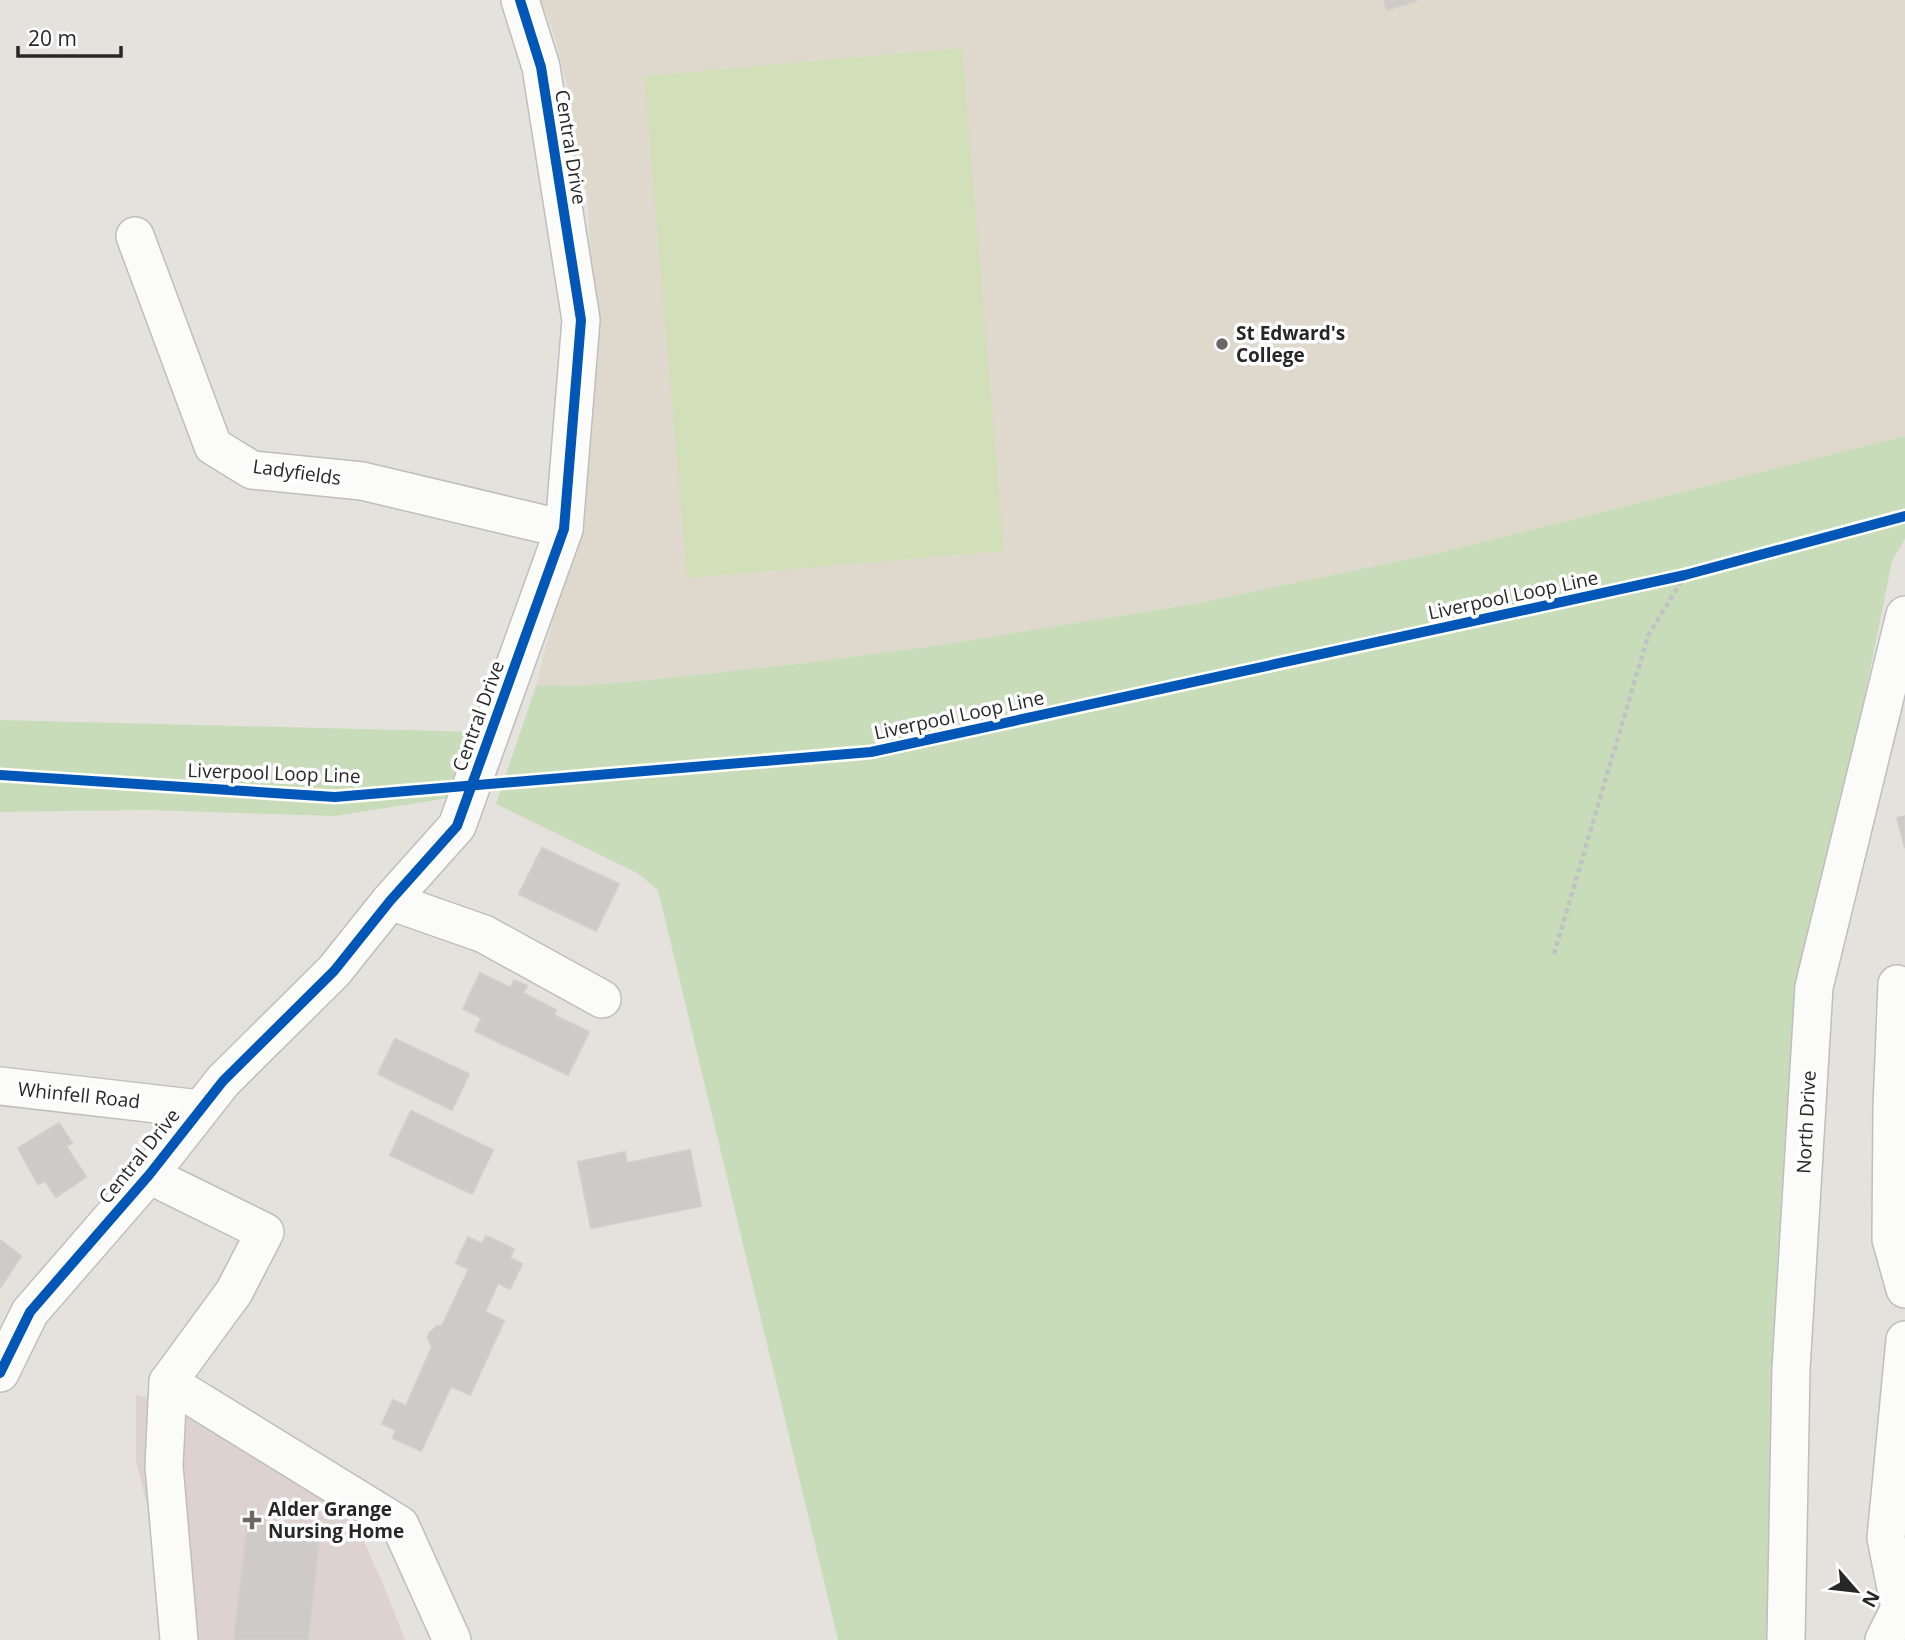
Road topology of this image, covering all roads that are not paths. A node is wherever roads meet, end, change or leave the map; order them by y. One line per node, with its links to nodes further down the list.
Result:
1 (520, 0): 3 (street, Central Drive)
2 (135, 236): 3 (street, Ladyfields)
3 (564, 528): 5 (street, Central Drive)
4 (1905, 615): 18 (street, North Drive)
5 (390, 901): 7 (street); 9 (street, Central Drive)
6 (1897, 984): 11 (street)
7 (602, 999)
8 (0, 1086): 9 (street, Whinfell Road)
9 (200, 1108): 10 (street, Central Drive)
10 (149, 1175): 14 (street, Central Drive); 15 (street)
11 (1905, 1289)
12 (1905, 1340): 13 (street)
13 (1905, 1351): 19 (street)
14 (0, 1373)
15 (168, 1382): 16 (street); 17 (street)
16 (179, 1640)
17 (452, 1640)
18 (1786, 1640)
19 (1884, 1640)

